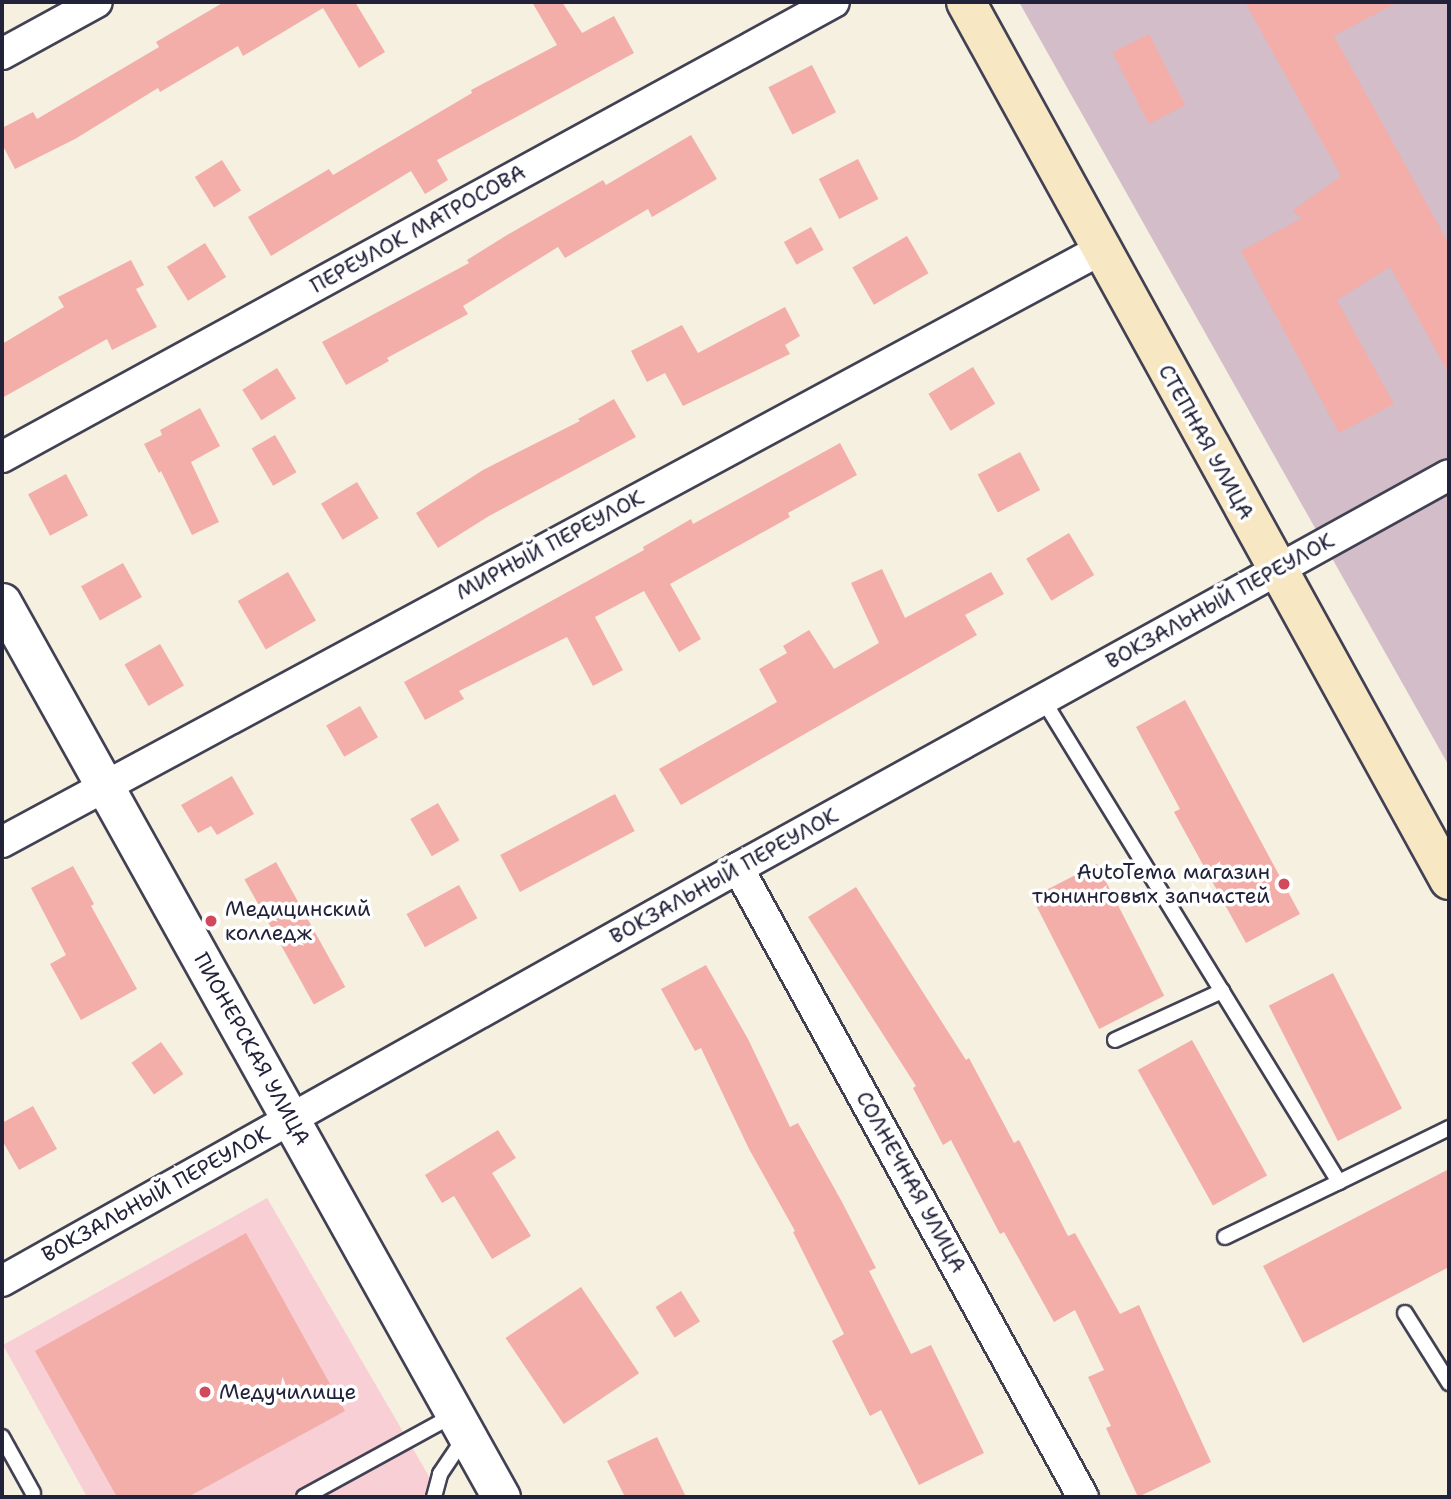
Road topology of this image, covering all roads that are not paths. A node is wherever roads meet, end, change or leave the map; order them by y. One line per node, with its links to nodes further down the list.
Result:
1 (97, 2): 4 (street)
2 (834, 2): 6 (street, ПЕРЕУЛОК МАТРОСОВА)
3 (966, 2): 5 (main road, СТЕПНАЯ УЛИЦА)
4 (2, 54)
5 (1100, 250): 8 (main road, СТЕПНАЯ УЛИЦА); 11 (street, МИРНЫЙ ПЕРЕУЛОК)
6 (2, 457)
7 (1449, 475): 8 (street, ВОКЗАЛЬНЫЙ ПЕРЕУЛОК)
8 (1277, 569): 10 (street, ВОКЗАЛЬНЫЙ ПЕРЕУЛОК); 14 (main road, СТЕПНАЯ УЛИЦА)
9 (2, 602): 11 (street, ПИОНЕРСКАЯ УЛИЦА)
10 (1042, 698): 13 (street, ВОКЗАЛЬНЫЙ ПЕРЕУЛОК); 15 (lane)
11 (105, 784): 12 (street, МИРНЫЙ ПЕРЕУЛОК); 17 (street, ПИОНЕРСКАЯ УЛИЦА)
12 (2, 842)
13 (738, 868): 17 (street, ВОКЗАЛЬНЫЙ ПЕРЕУЛОК); 30 (street, СОЛНЕЧНАЯ УЛИЦА)
14 (1449, 880)
15 (1222, 991): 16 (lane); 19 (lane)
16 (1115, 1040)
17 (291, 1118): 21 (street, ВОКЗАЛЬНЫЙ ПЕРЕУЛОК); 24 (street, ПИОНЕРСКАЯ УЛИЦА)
18 (1449, 1128): 19 (lane)
19 (1339, 1182): 20 (lane)
20 (1225, 1237)
21 (2, 1281)
22 (1405, 1313): 23 (lane)
23 (1449, 1383)
24 (461, 1425): 27 (lane); 28 (lane); 29 (street, ПИОНЕРСКАЯ УЛИЦА)
25 (2, 1437): 26 (lane)
26 (33, 1493)
27 (304, 1497)
28 (434, 1497)
29 (501, 1497)
30 (1083, 1497)

